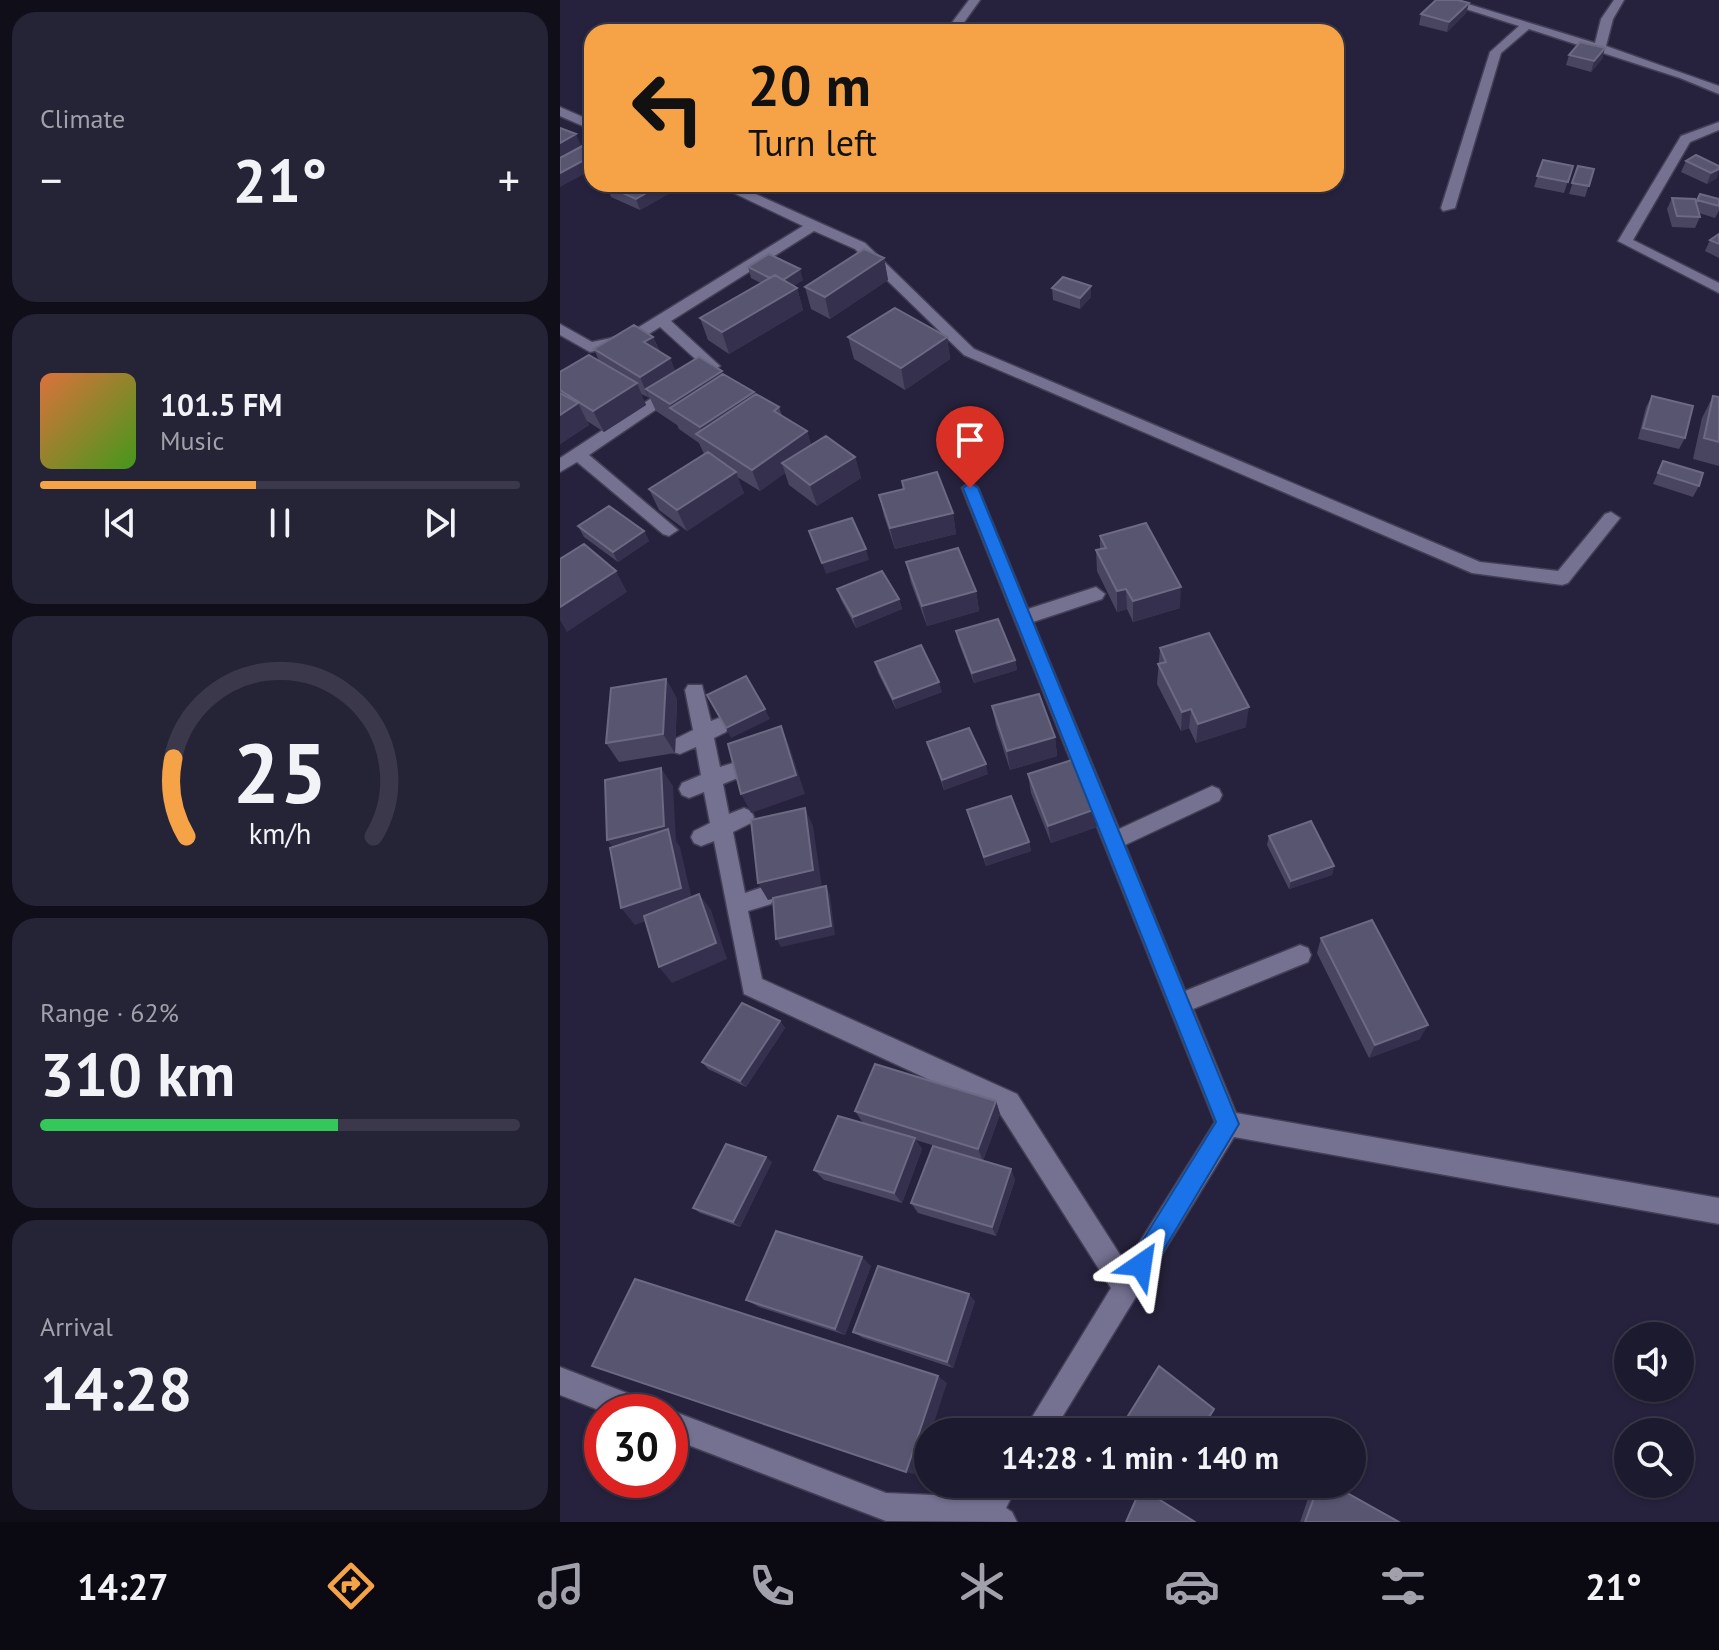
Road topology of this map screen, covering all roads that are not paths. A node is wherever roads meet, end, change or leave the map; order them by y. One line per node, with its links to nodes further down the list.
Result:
1 (975, 0): 4 (street)
2 (1443, 0): 5 (street)
3 (1619, 0): 6 (street)
4 (957, 24)
5 (1527, 25): 6 (street); 12 (street)
6 (1600, 48): 7 (street)
7 (1719, 90)
8 (560, 111): 9 (street)
9 (584, 122)
10 (1719, 126): 14 (street)
11 (740, 192): 13 (street)
12 (1448, 208)
13 (814, 225): 15 (street); 20 (street)
14 (1719, 289)
15 (661, 320): 16 (street); 17 (street)
16 (560, 329)
17 (579, 455): 18 (street); 21 (street)
18 (560, 466)
19 (970, 488): 23 (street)
20 (1611, 518)
21 (669, 530)
22 (1096, 594): 23 (street)
23 (1023, 618): 32 (street)
24 (695, 690): 25 (street)
25 (711, 730): 26 (street); 27 (street)
26 (680, 746)
27 (722, 775): 28 (street); 31 (street)
28 (689, 789)
29 (1212, 795): 32 (street)
30 (744, 817): 31 (street)
31 (711, 832): 34 (street)
32 (1113, 841): 36 (street)
33 (763, 897): 34 (street)
34 (736, 905): 39 (street)
35 (1300, 955): 36 (street)
36 (1179, 1004): 37 (street)
37 (1228, 1124): 38 (street); 39 (street)
38 (1719, 1211)
39 (1127, 1288): 42 (street)
40 (560, 1381): 41 (street)
41 (594, 1394)
42 (1046, 1418)
43 (688, 1431): 45 (street)
44 (998, 1498): 45 (street)
45 (990, 1519)

